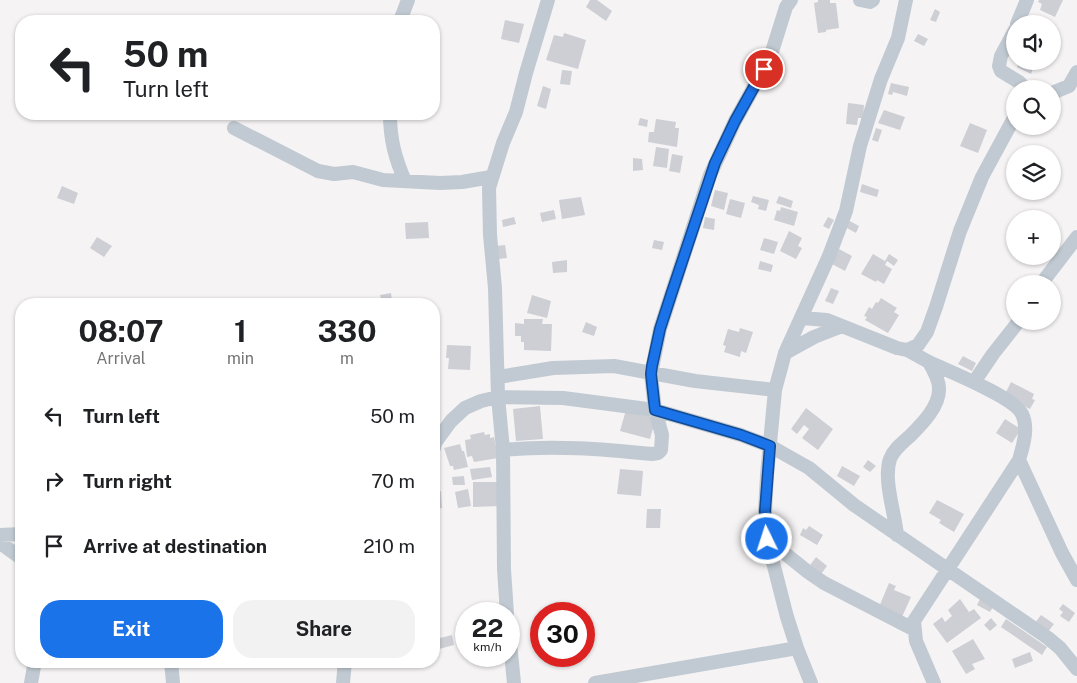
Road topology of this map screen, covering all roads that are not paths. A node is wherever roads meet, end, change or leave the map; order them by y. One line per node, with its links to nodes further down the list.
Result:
1 (408, 0): 8 (street)
2 (548, 0): 17 (street)
3 (791, 0): 27 (street)
4 (860, 0): 5 (street)
5 (873, 0)
6 (906, 0): 21 (street)
7 (1026, 0): 9 (street)
8 (402, 15)
9 (1020, 15)
10 (1006, 47): 12 (street)
11 (1077, 72): 13 (street)
12 (1016, 80)
13 (1061, 89)
14 (391, 120): 18 (street)
15 (234, 128): 18 (street)
16 (1006, 133): 24 (street)
17 (491, 177): 18 (street); 28 (street)
18 (405, 181)
19 (1077, 237): 20 (street)
20 (1048, 275)
21 (802, 318): 22 (street); 25 (street)
22 (842, 326): 24 (street); 25 (street)
23 (1012, 330): 29 (street)
24 (907, 350): 26 (street)
25 (785, 354): 30 (street)
26 (929, 362): 29 (street); 39 (street)
27 (651, 374): 28 (street); 30 (street); 32 (street)
28 (498, 377): 31 (street)
29 (974, 382): 36 (street)
30 (775, 390): 34 (street)
31 (498, 397): 32 (street); 33 (street); 35 (street)
32 (655, 410): 34 (street); 35 (street)
33 (440, 436)
34 (770, 446): 39 (street); 40 (street)
35 (503, 450): 45 (street)
36 (1020, 460): 43 (street); 44 (street)
37 (15, 534): 38 (street)
38 (0, 535)
39 (897, 535): 43 (street)
40 (767, 539): 46 (street); 47 (street)
41 (0, 543): 42 (street)
42 (15, 554)
43 (947, 569): 46 (street); 52 (street)
44 (1077, 580)
45 (506, 602)
46 (915, 630): 59 (street)
47 (797, 648): 57 (street); 58 (street)
48 (512, 667): 56 (street)
49 (34, 668): 53 (street)
50 (172, 668): 54 (street)
51 (344, 668): 55 (street)
52 (1077, 669)
53 (31, 683)
54 (173, 683)
55 (343, 683)
56 (514, 683)
57 (595, 683)
58 (811, 683)
59 (934, 683)

